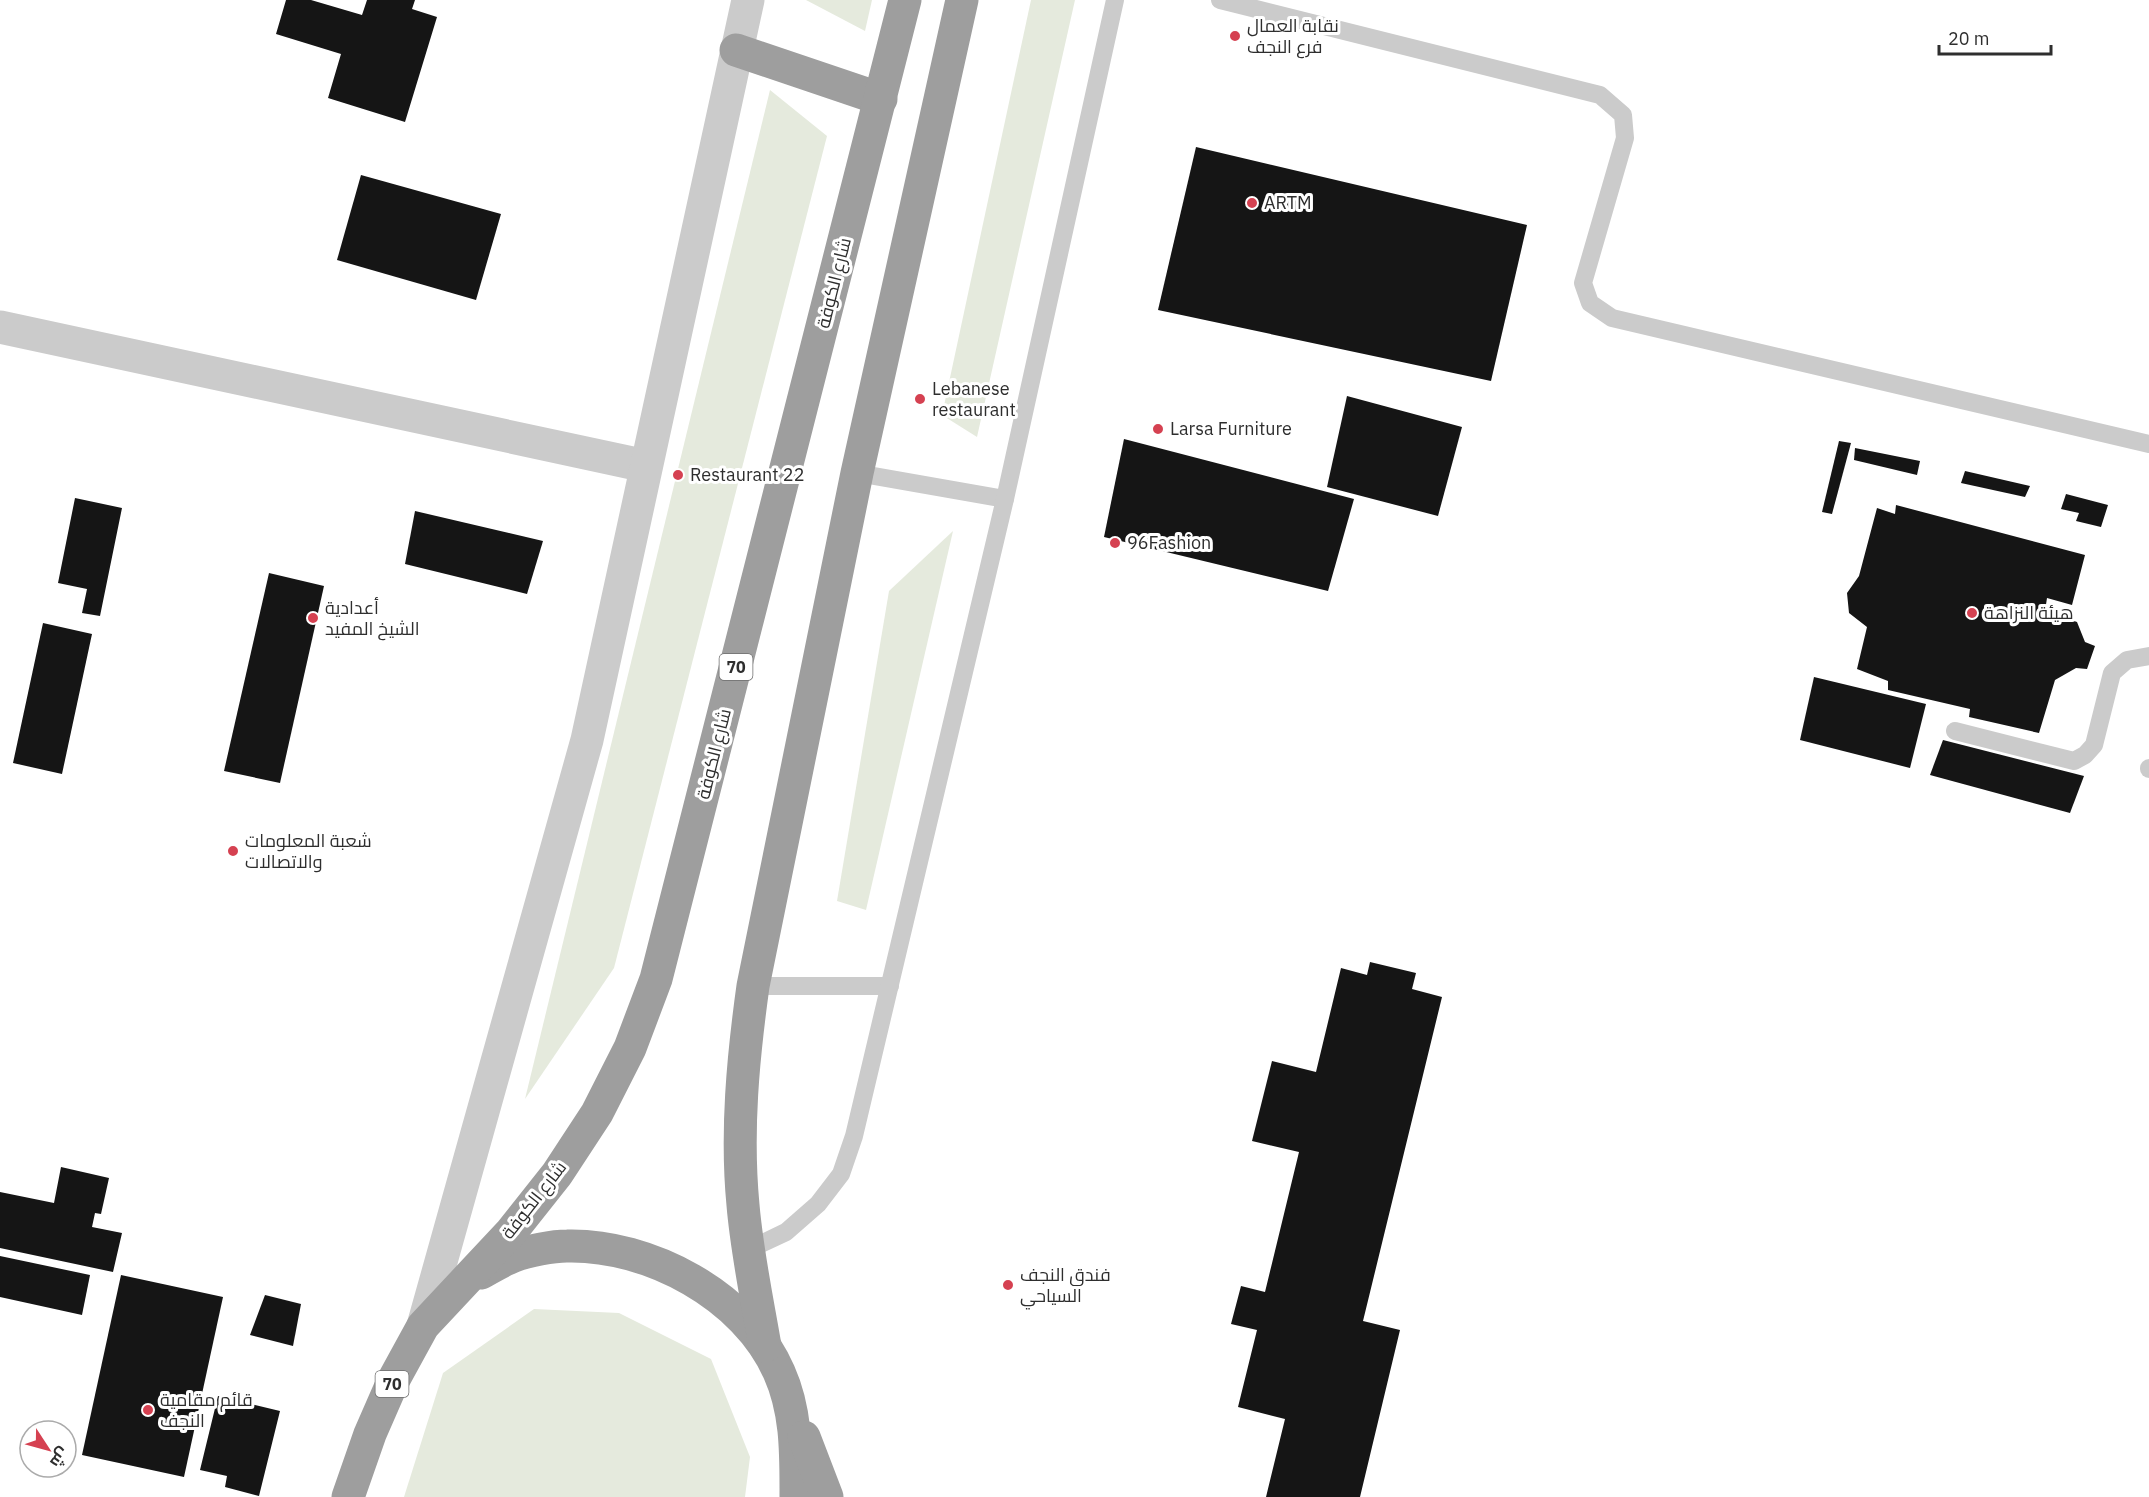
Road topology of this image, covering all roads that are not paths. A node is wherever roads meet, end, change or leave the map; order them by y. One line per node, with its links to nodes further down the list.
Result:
1 (748, 0): 6 (street)
2 (905, 0): 7 (highway, شارع الكوفة / 70)
3 (962, 0): 11 (highway)
4 (1116, 0): 12 (lane)
5 (1220, 0): 9 (lane)
6 (736, 50): 7 (highway); 10 (street)
7 (881, 99): 18 (highway, شارع الكوفة / 70)
8 (0, 327): 10 (street)
9 (2149, 444)
10 (646, 466): 19 (street)
11 (857, 473): 12 (lane); 15 (highway)
12 (1005, 499): 16 (lane)
13 (2149, 656): 14 (lane)
14 (1955, 731)
15 (753, 986): 16 (lane); 17 (highway)
16 (890, 986): 17 (lane)
17 (748, 1250): 20 (highway)
18 (460, 1284): 19 (highway, 70); 20 (highway)
19 (423, 1326): 22 (highway, 70)
20 (765, 1346): 21 (highway)
21 (789, 1398): 23 (highway); 24 (highway)
22 (348, 1497)
23 (796, 1497)
24 (827, 1497)

